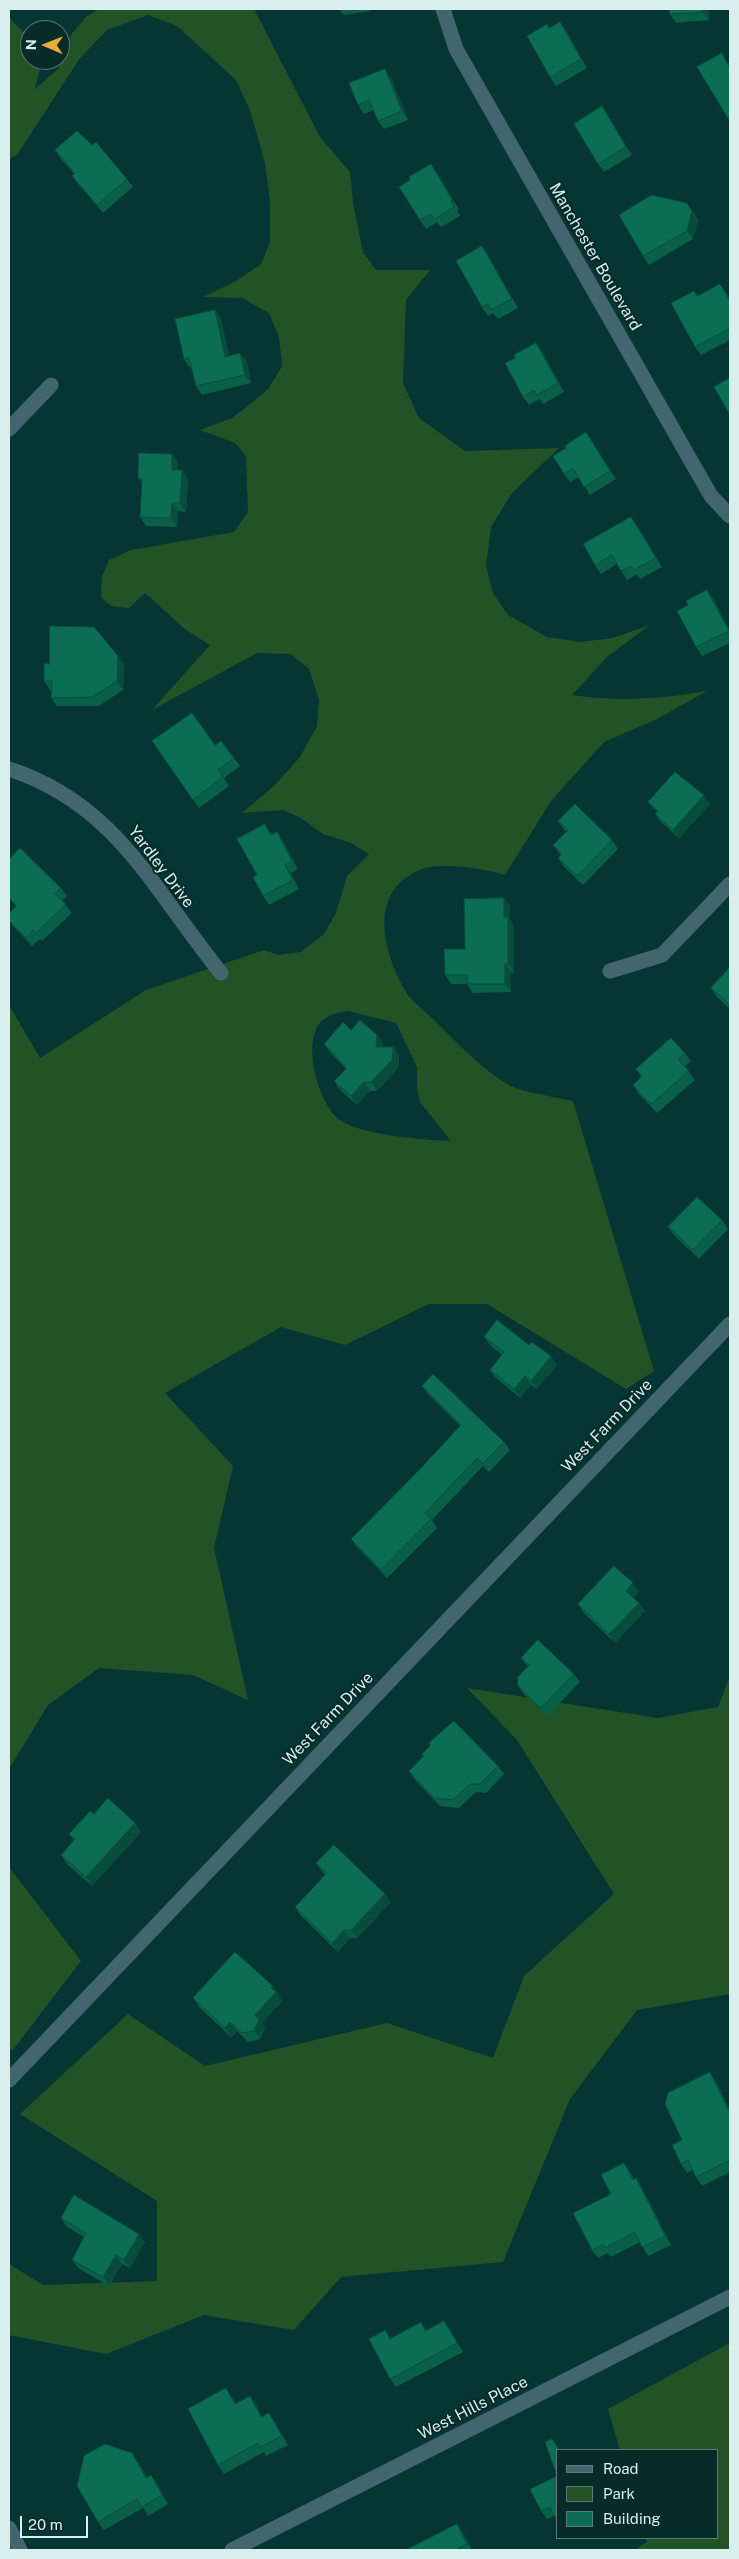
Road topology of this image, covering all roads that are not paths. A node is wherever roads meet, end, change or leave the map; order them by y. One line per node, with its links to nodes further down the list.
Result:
1 (443, 9): 4 (street, Manchester Boulevard)
2 (51, 385): 3 (street)
3 (9, 430)
4 (730, 516)
5 (9, 769): 8 (street, Yardley Drive)
6 (730, 884): 7 (street)
7 (610, 971)
8 (221, 973)
9 (730, 1324): 10 (street, West Farm Drive)
10 (9, 2080)
11 (730, 2297): 14 (street, West Hills Place)
12 (9, 2528): 13 (street)
13 (20, 2550)
14 (232, 2550)

